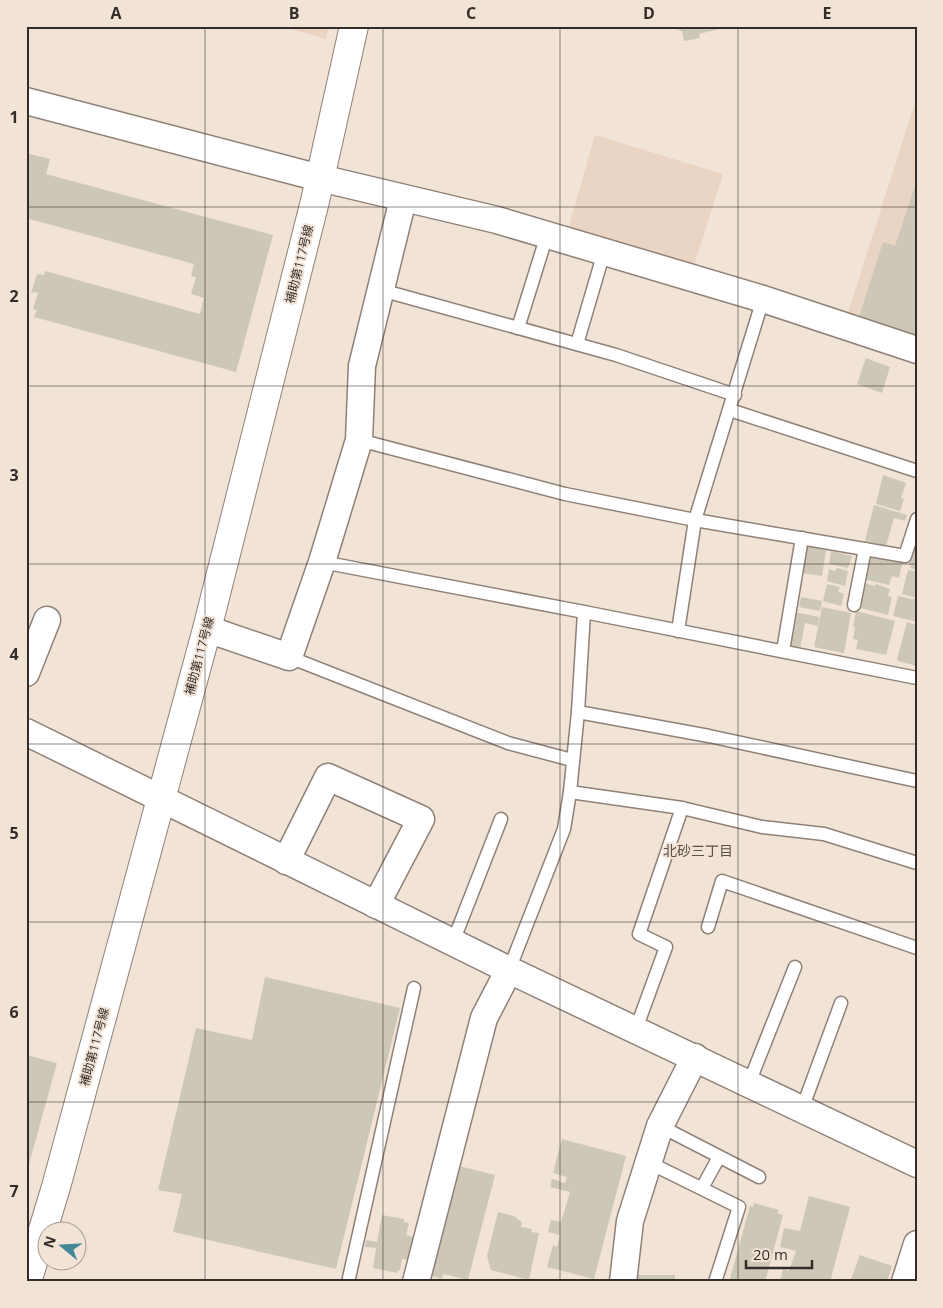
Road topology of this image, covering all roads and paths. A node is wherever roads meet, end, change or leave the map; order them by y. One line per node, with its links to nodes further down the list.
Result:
1 (354, 26): 3 (street, 補助第117号線)
2 (26, 101): 3 (street)
3 (320, 178): 4 (street); 24 (street, 補助第117号線)
4 (403, 199): 5 (street); 7 (street)
5 (547, 235): 6 (street); 9 (lane)
6 (604, 252): 8 (street); 10 (lane)
7 (381, 290): 9 (lane); 14 (street)
8 (763, 299): 11 (street); 12 (lane)
9 (518, 328): 10 (lane)
10 (577, 344): 12 (lane)
11 (917, 350)
12 (735, 395): 13 (lane)
13 (730, 410): 15 (lane); 17 (lane)
14 (360, 440): 17 (lane); 20 (street)
15 (917, 471)
16 (917, 519): 19 (lane)
17 (695, 520): 18 (lane); 25 (lane)
18 (802, 538): 19 (lane); 26 (lane)
19 (865, 549): 21 (lane)
20 (322, 562): 22 (lane); 27 (street)
21 (854, 605)
22 (584, 612): 25 (lane); 30 (lane)
23 (47, 620): 28 (street)
24 (207, 629): 27 (street); 35 (street, 補助第117号線)
25 (678, 631): 26 (lane)
26 (783, 651): 29 (lane)
27 (289, 657): 32 (lane)
28 (26, 673)
29 (917, 678)
30 (578, 712): 32 (lane); 33 (lane)
31 (26, 732): 35 (street)
32 (572, 760): 34 (lane)
33 (917, 781)
34 (570, 792): 36 (lane); 45 (lane)
35 (162, 797): 38 (street); 60 (street, 補助第117号線)
36 (682, 808): 39 (lane); 48 (lane)
37 (501, 819): 42 (lane)
38 (286, 861): 40 (street); 40 (street)
39 (917, 863)
40 (376, 905): 42 (street)
41 (708, 927): 43 (lane)
42 (453, 942): 45 (street)
43 (917, 948)
44 (795, 966): 50 (lane)
45 (509, 970): 48 (street); 61 (street)
46 (414, 988): 59 (lane)
47 (841, 1003): 51 (lane)
48 (636, 1029): 49 (street)
49 (694, 1057): 50 (street); 52 (street)
50 (749, 1083): 51 (street)
51 (802, 1109): 54 (street)
52 (660, 1126): 53 (lane); 62 (street)
53 (719, 1156): 56 (lane); 57 (lane)
54 (917, 1164)
55 (660, 1168): 57 (lane)
56 (759, 1177)
57 (702, 1188): 63 (lane)
58 (917, 1244): 64 (street)
59 (349, 1278)
60 (27, 1282)
61 (416, 1282)
62 (623, 1282)
63 (715, 1282)
64 (905, 1282)

